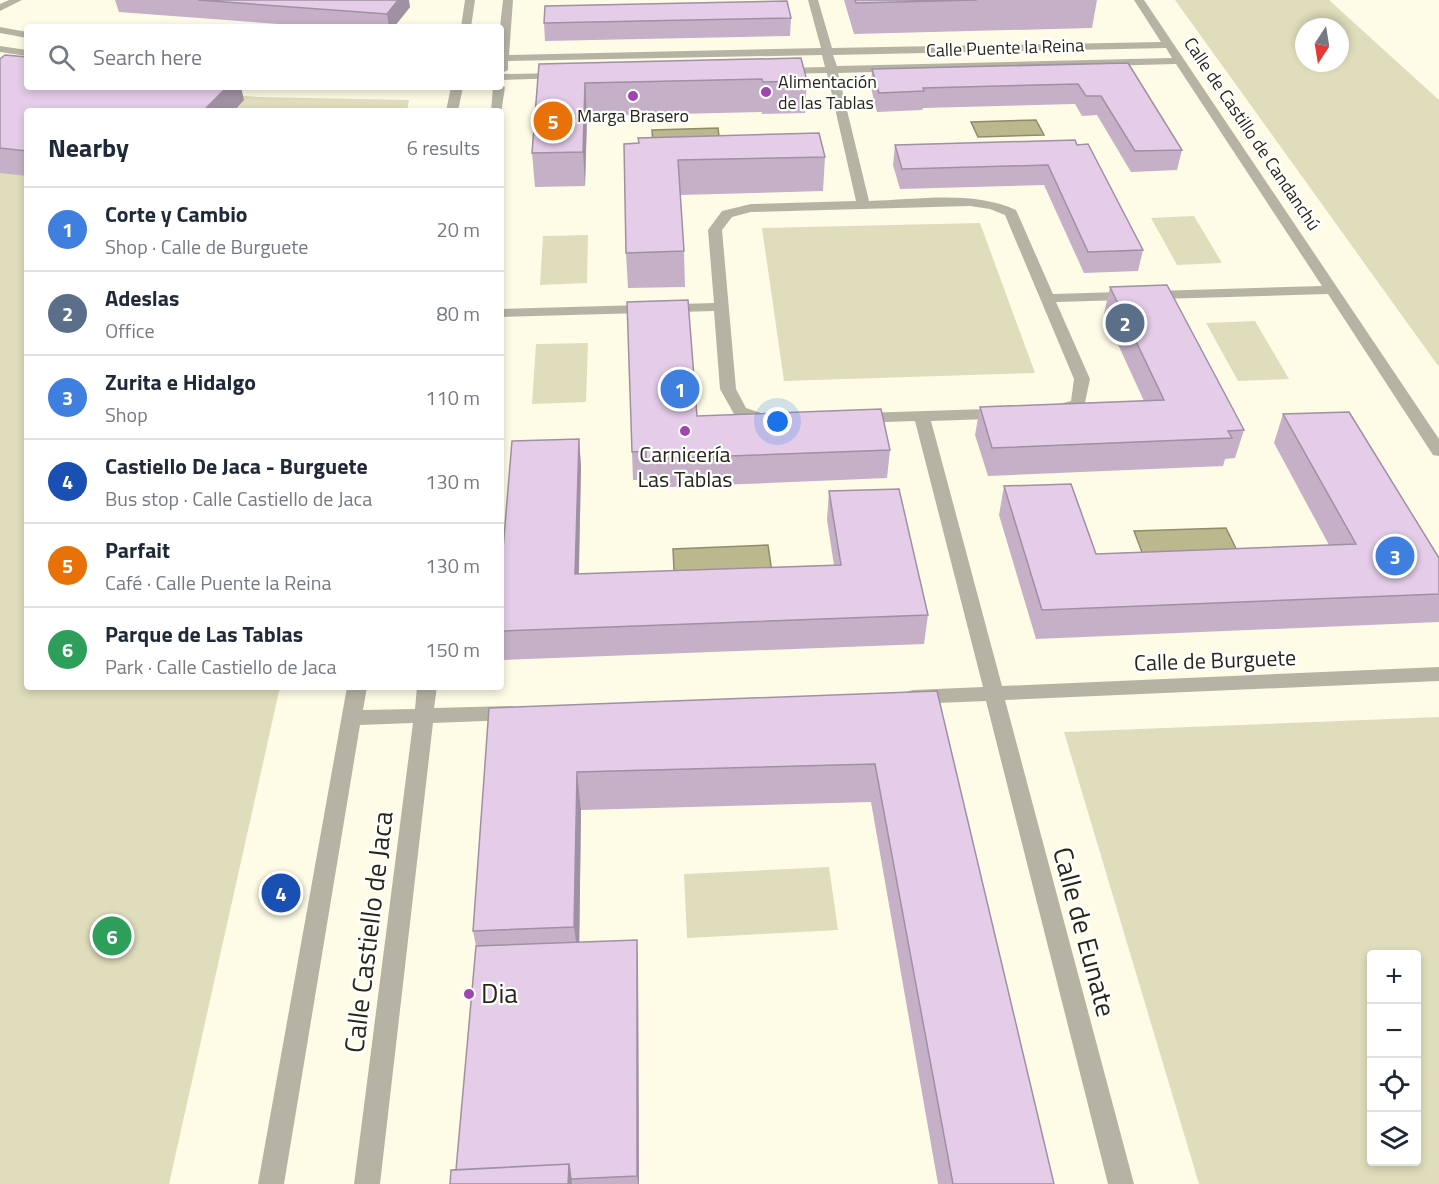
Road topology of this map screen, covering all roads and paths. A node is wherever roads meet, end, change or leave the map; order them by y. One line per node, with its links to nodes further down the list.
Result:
1 (17, 0): 6 (street)
2 (470, 0): 7 (street)
3 (508, 0): 10 (street)
4 (813, 0): 13 (street)
5 (1139, 0): 11 (street, Calle de Castillo de Candanchú)
6 (0, 8)
7 (466, 24)
8 (0, 30): 9 (street)
9 (24, 34)
10 (504, 39)
11 (1169, 45): 13 (street, Calle Puente la Reina); 16 (street, Calle de Castillo de Candanchú)
12 (0, 49): 14 (street)
13 (826, 50): 15 (street, Calle Puente la Reina); 17 (street)
14 (24, 53)
15 (504, 58)
16 (1179, 61): 17 (street, Calle Puente la Reina); 26 (street, Calle de Castillo de Candanchú)
17 (832, 70): 18 (street, Calle Puente la Reina); 25 (street)
18 (765, 72)
19 (504, 76): 20 (street)
20 (577, 76)
21 (456, 90): 23 (street)
22 (500, 90): 24 (street)
23 (453, 108)
24 (497, 108)
25 (862, 205): 27 (street); 28 (street)
26 (1332, 290): 27 (street); 31 (street, Calle de Castillo de Candanchú)
27 (1047, 298): 30 (street)
28 (721, 307): 29 (street); 30 (street)
29 (504, 313)
30 (922, 416): 35 (street)
31 (1439, 451)
32 (1439, 674): 35 (street, Calle de Burguete)
33 (356, 690): 39 (street, Calle Castiello de Jaca)
34 (427, 690): 38 (street, Calle Castiello de Jaca)
35 (993, 693): 36 (street, Calle de Burguete); 42 (street, Calle de Eunate)
36 (893, 698)
37 (526, 712): 38 (street)
38 (424, 717): 39 (street); 41 (street, Calle Castiello de Jaca)
39 (351, 718): 40 (street, Calle Castiello de Jaca)
40 (272, 1184)
41 (367, 1184)
42 (1121, 1184)

